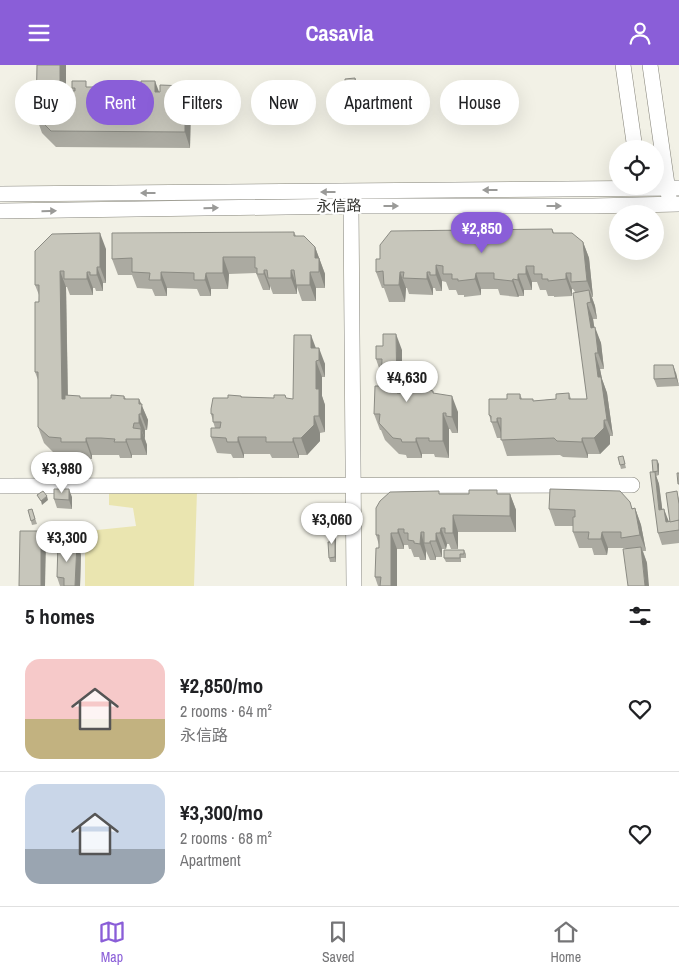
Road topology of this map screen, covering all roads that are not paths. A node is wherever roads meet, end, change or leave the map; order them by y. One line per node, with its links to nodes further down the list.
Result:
1 (623, 65): 3 (street)
2 (650, 65): 5 (street)
3 (634, 140)
4 (609, 187): 6 (street, 永信路, one-way to 6)
5 (673, 188): 8 (street)
6 (0, 194)
7 (642, 195): 10 (street)
8 (674, 204): 10 (street, 永信路)
9 (609, 205): 11 (street, 永信路, one-way to 9)
10 (643, 205)
11 (351, 206): 12 (street, 永信路, one-way to 11); 15 (street)
12 (0, 211)
13 (632, 485): 15 (street)
14 (0, 486): 15 (street)
15 (354, 487): 16 (street)
16 (354, 586)

